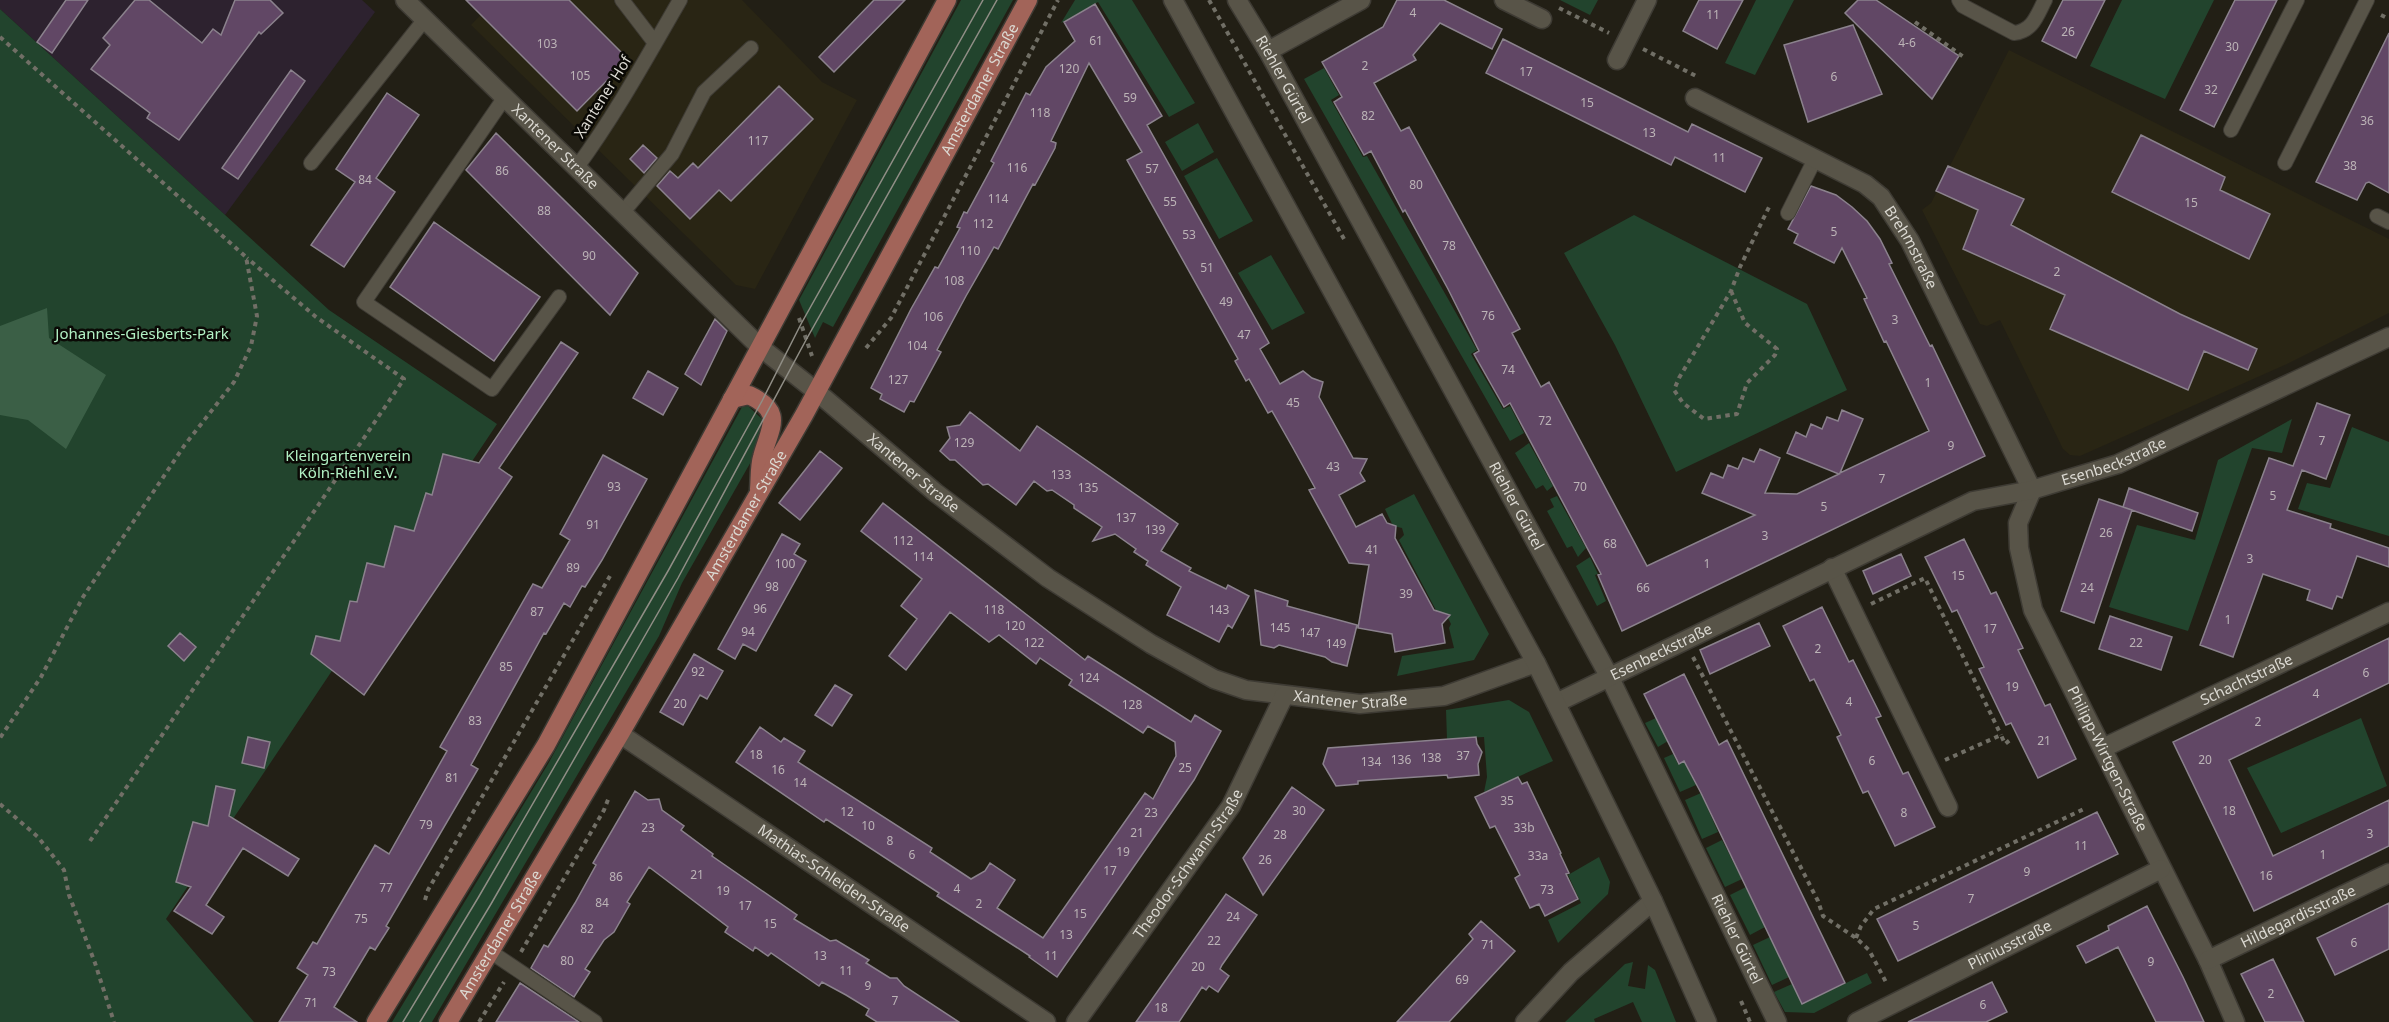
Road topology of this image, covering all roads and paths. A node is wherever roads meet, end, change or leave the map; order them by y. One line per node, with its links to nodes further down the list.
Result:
1 (405, 0): 16 (street, Xantener Straße)
2 (622, 0): 20 (lane)
3 (680, 0): 20 (lane, Xantener Hof)
4 (947, 0): 41 (main road)
5 (1028, 0): 43 (main road, Amsterdamer Straße)
6 (1173, 0): 50 (street)
7 (1209, 0): 35 (path)
8 (1237, 0): 22 (street, Riehler Gürtel)
9 (1361, 0): 22 (street)
10 (1504, 0): 17 (street)
11 (1647, 0): 24 (street)
12 (1959, 0): 13 (lane)
13 (2045, 0)
14 (2297, 0): 27 (lane)
15 (2367, 0): 30 (lane)
16 (424, 19): 25 (street, Xantener Straße); 29 (lane)
17 (1542, 19)
18 (1916, 22): 23 (path)
19 (0, 37): 36 (path)
20 (655, 43): 31 (lane, Xantener Hof)
21 (751, 48): 33 (lane)
22 (1268, 51): 52 (street, Riehler Gürtel)
23 (1965, 58)
24 (1617, 60)
25 (505, 97): 31 (street, Xantener Straße); 38 (lane)
26 (1695, 98): 28 (street, Brehmstraße)
27 (2231, 130)
28 (1815, 159): 34 (lane); 45 (street, Brehmstraße)
29 (311, 163)
30 (2285, 163)
31 (577, 167): 33 (street, Xantener Straße)
32 (1771, 203): 37 (path)
33 (623, 212): 41 (street, Xantener Straße)
34 (1788, 213)
35 (1349, 249)
36 (246, 257): 57 (path); 65 (path)
37 (1731, 291): 37 (path)
38 (559, 297)
39 (792, 319): 42 (path)
40 (2389, 337): 45 (street, Esenbeckstraße)
41 (760, 347): 43 (street, Xantener Straße); 44 (main road)
42 (816, 348)
43 (817, 392): 46 (main road, Amsterdamer Straße); 53 (street, Xantener Straße)
44 (732, 399): 46 (main road); 76 (main road)
45 (2032, 490): 47 (street, Esenbeckstraße); 59 (street, Philipp-Wirtgen-Straße)
46 (758, 494): 55 (main road, Amsterdamer Straße)
47 (1832, 568): 48 (street); 52 (street, Esenbeckstraße)
48 (1853, 612): 56 (path); 60 (street)
49 (2389, 612): 59 (street, Schachtstraße)
50 (1536, 663): 53 (street, Xantener Straße); 54 (street)
51 (1698, 667): 69 (path)
52 (1609, 676): 54 (street, Esenbeckstraße); 85 (street, Riehler Gürtel)
53 (1284, 696): 81 (street, Theodor-Schwann-Straße)
54 (1556, 703): 68 (street)
55 (620, 734): 70 (main road, Amsterdamer Straße); 80 (street, Mathias-Schleiden-Straße)
56 (2001, 735): 58 (path); 60 (path)
57 (0, 738)
58 (2010, 741)
59 (2103, 748): 66 (street, Philipp-Wirtgen-Straße)
60 (1928, 768): 63 (street)
61 (612, 788): 72 (path)
62 (0, 804): 75 (path)
63 (1948, 807)
64 (2086, 808): 69 (path)
65 (90, 841)
66 (2161, 869): 71 (street, Philipp-Wirtgen-Straße); 86 (street, Pliniusstraße)
67 (2389, 873): 71 (street, Hildegardisstraße)
68 (1653, 901): 82 (street); 83 (street)
69 (1856, 938): 73 (path)
70 (491, 952): 72 (lane); 77 (main road, Amsterdamer Straße)
71 (2208, 960): 87 (street, Philipp-Wirtgen-Straße)
72 (513, 967): 78 (path); 79 (lane)
73 (1880, 967)
74 (1736, 990): 84 (path)
75 (114, 1022)
76 (376, 1022)
77 (448, 1022)
78 (479, 1022)
79 (595, 1022)
80 (1046, 1022)
81 (1076, 1022)
82 (1525, 1022)
83 (1707, 1022)
84 (1750, 1022)
85 (1777, 1022)
86 (1857, 1022)
87 (2235, 1022)

